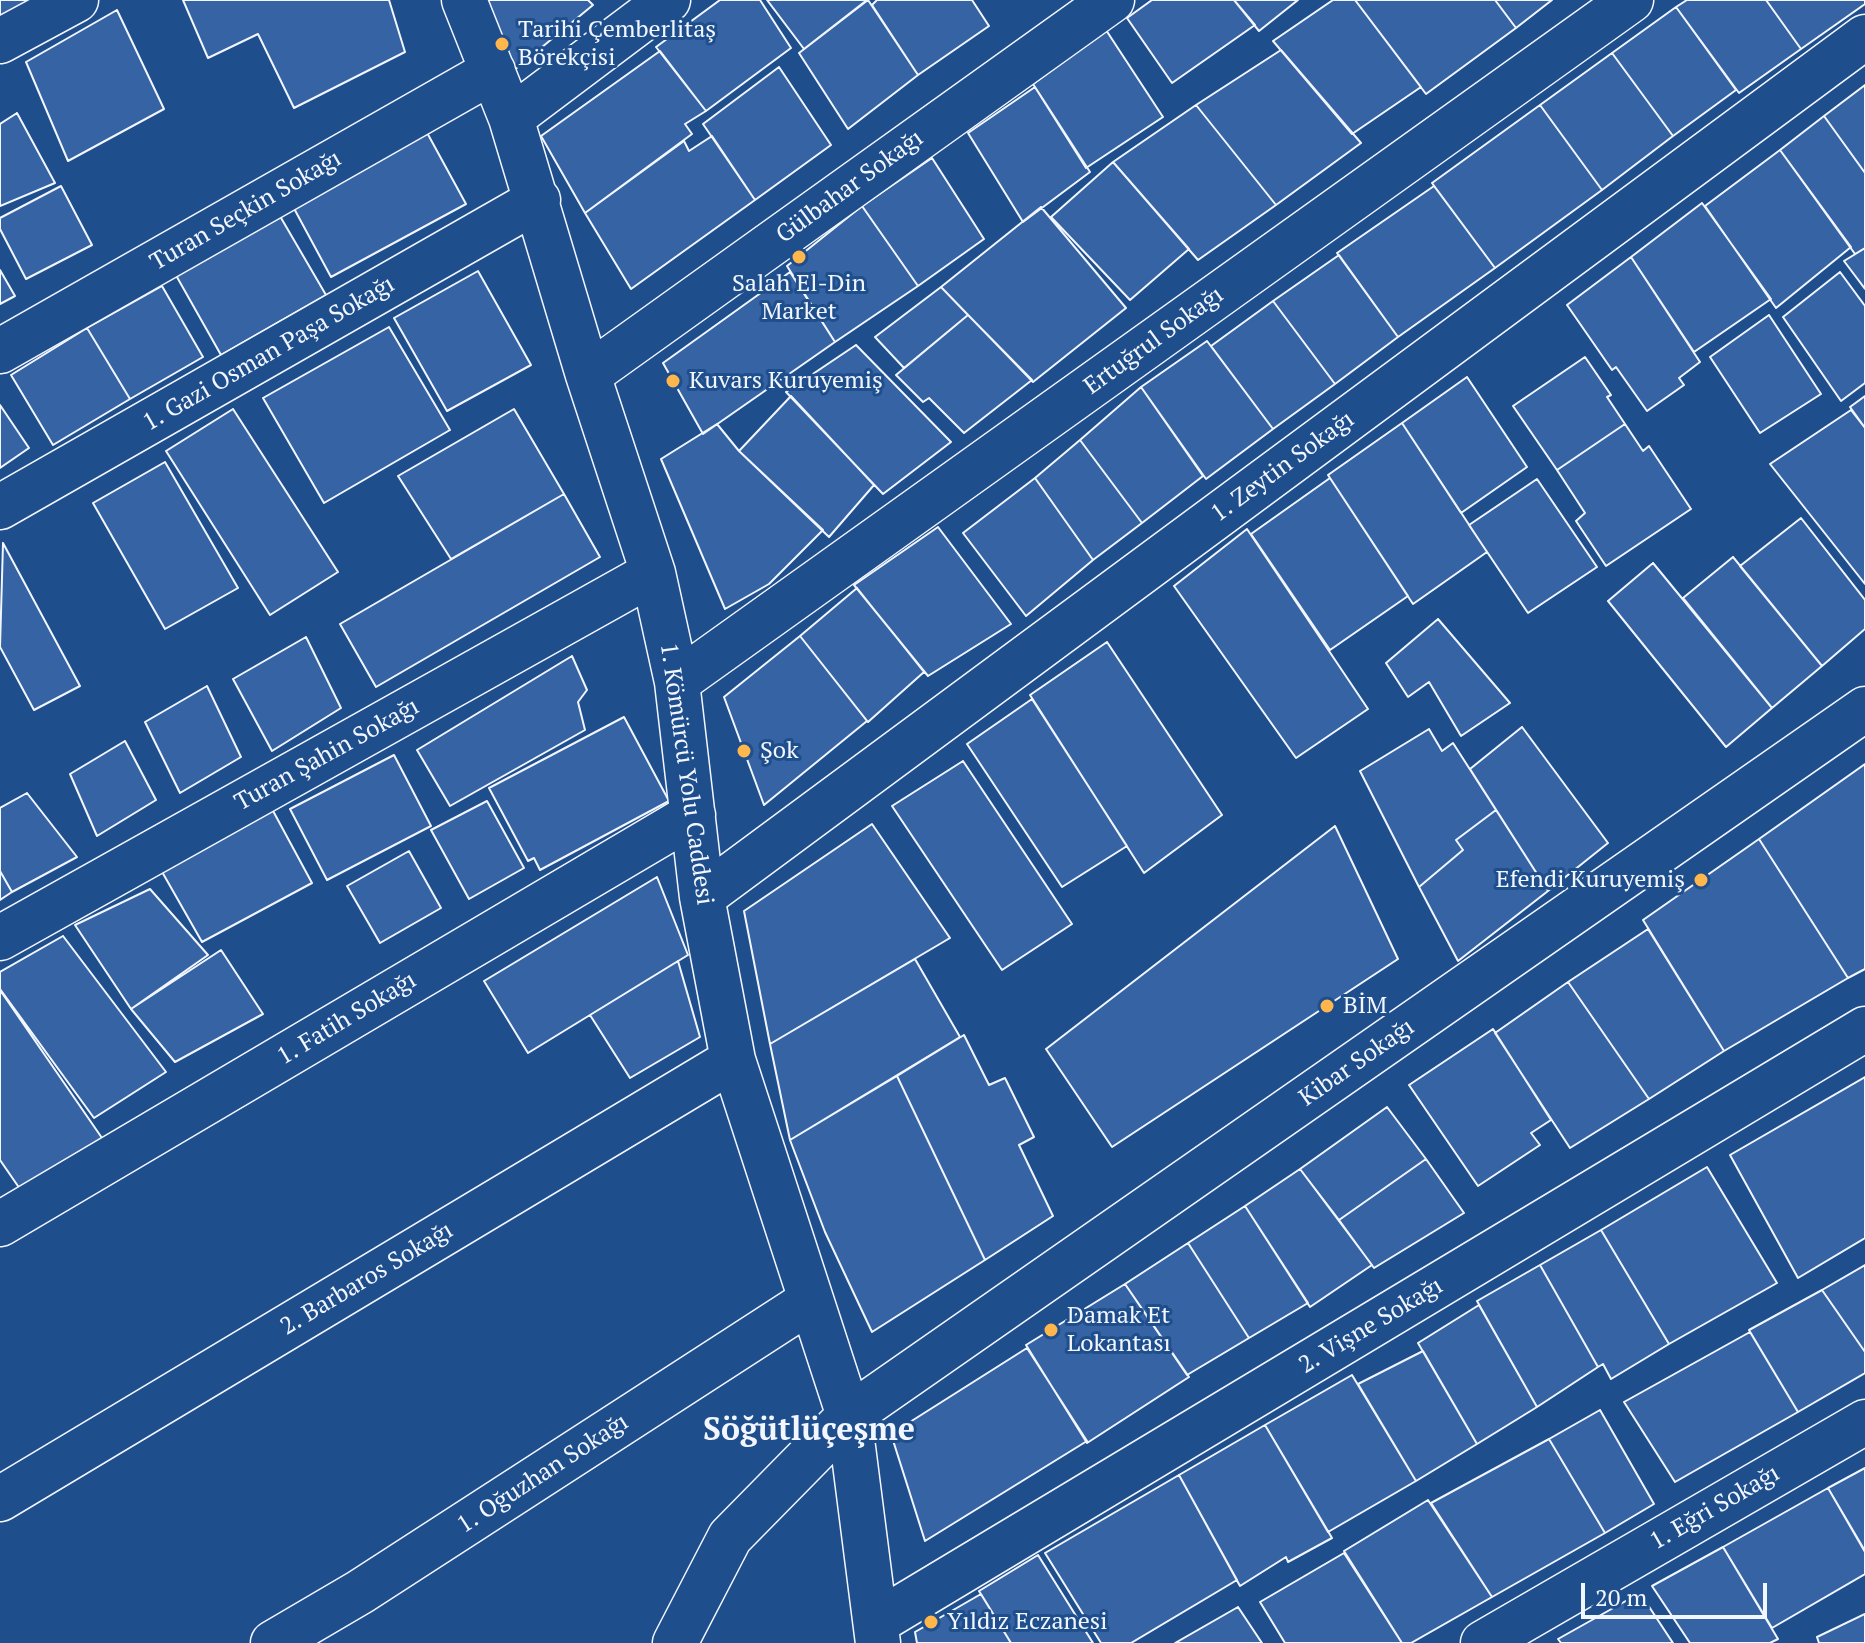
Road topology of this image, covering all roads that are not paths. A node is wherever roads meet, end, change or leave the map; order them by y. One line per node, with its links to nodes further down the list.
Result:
1 (76, 0): 7 (street)
2 (464, 0): 8 (street, 1. Kömürcü Yolu Caddesi)
3 (668, 0): 9 (street)
4 (1112, 0): 12 (street, Gülbahar Sokağı)
5 (1631, 0): 15 (street, Ertuğrul Sokağı)
6 (1865, 37): 18 (street, 1. Zeytin Sokağı)
7 (0, 41)
8 (493, 71): 9 (street, 1. Kömürcü Yolu Caddesi); 11 (street, Turan Seçkin Sokağı)
9 (511, 118): 10 (street, 1. Kömürcü Yolu Caddesi)
10 (538, 200): 12 (street, 1. Kömürcü Yolu Caddesi); 13 (street, 1. Gazi Osman Paşa Sokağı)
11 (0, 351)
12 (588, 375): 14 (street, 1. Kömürcü Yolu Caddesi)
13 (0, 507)
14 (653, 573): 15 (street, 1. Kömürcü Yolu Caddesi); 19 (street, Turan Şahin Sokağı)
15 (677, 682): 17 (street, 1. Kömürcü Yolu Caddesi)
16 (1865, 709): 24 (street, Kibar Sokağı)
17 (693, 815): 18 (street, 1. Kömürcü Yolu Caddesi); 22 (street, 1. Fatih Sokağı)
18 (702, 897): 21 (street, 1. Kömürcü Yolu Caddesi)
19 (0, 938)
20 (1865, 1029): 27 (street, 2. Vişne Sokağı)
21 (733, 1060): 23 (street, 1. Kömürcü Yolu Caddesi); 26 (street, 2. Barbaros Sokağı)
22 (0, 1224)
23 (810, 1301): 24 (street, 1. Kömürcü Yolu Caddesi); 28 (street, 1. Oğuzhan Sokağı)
24 (849, 1416): 27 (street, 1. Kömürcü Yolu Caddesi); 29 (street, Kibar Sokağı)
25 (1865, 1422): 30 (street, 1. Eğri Sokağı)
26 (0, 1499)
27 (877, 1632)
28 (273, 1643)
29 (675, 1643)
30 (1483, 1643)

